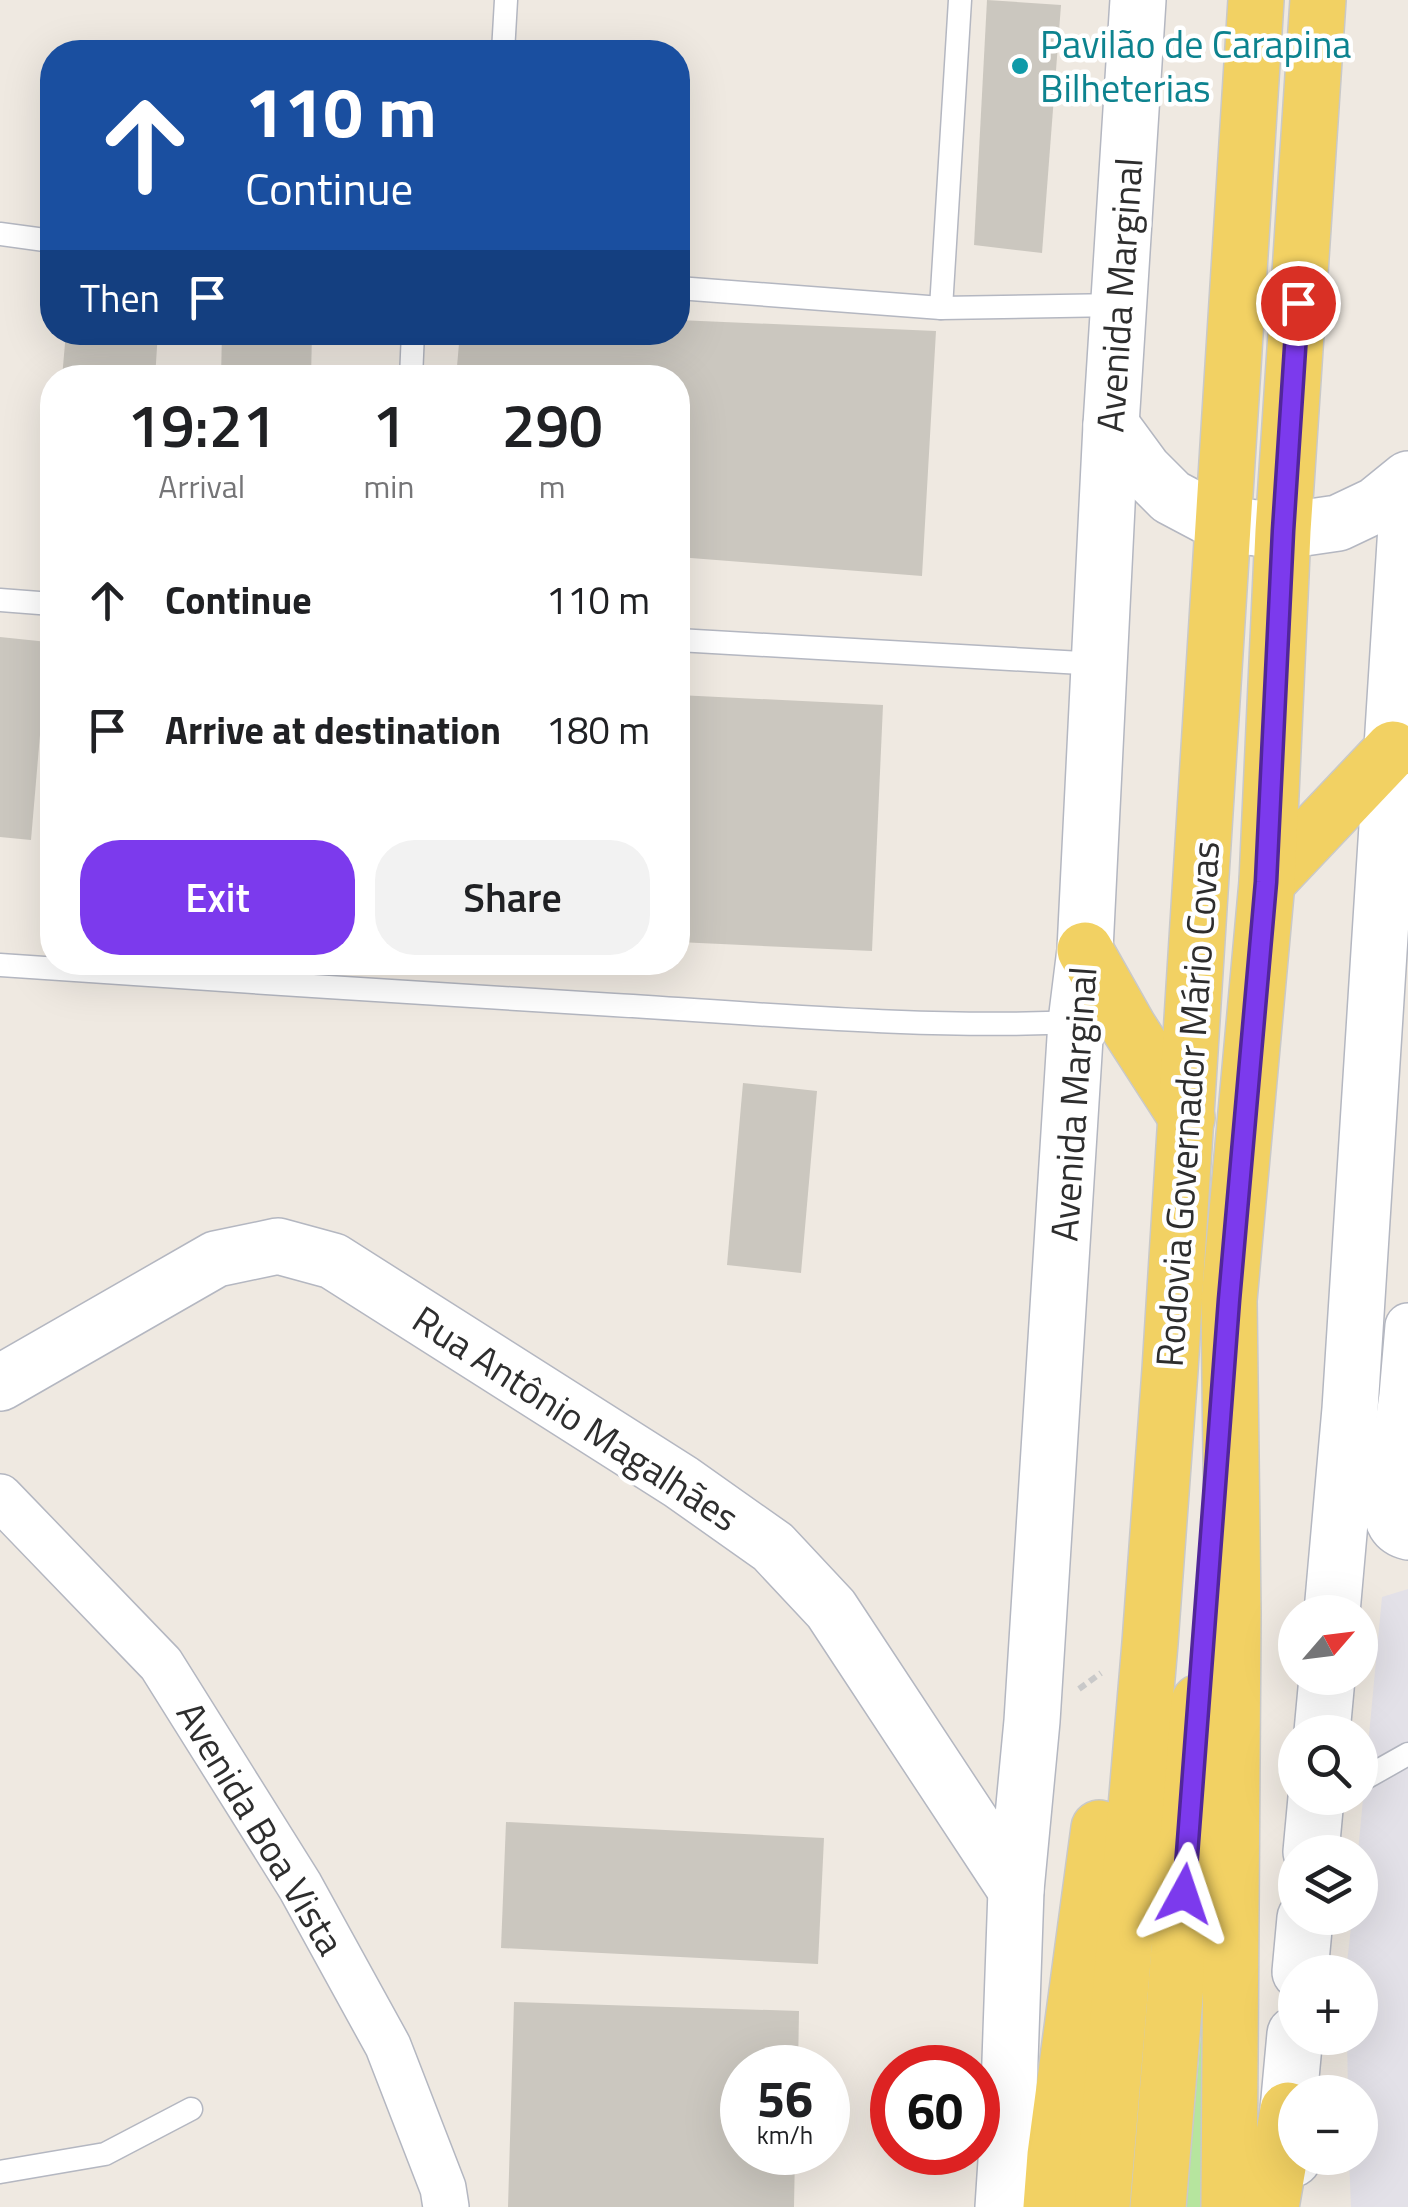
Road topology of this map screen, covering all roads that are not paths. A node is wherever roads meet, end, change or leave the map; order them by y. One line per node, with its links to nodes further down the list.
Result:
1 (506, 0): 6 (lane)
2 (960, 0): 11 (lane)
3 (1138, 0): 10 (street, Avenida Marginal)
4 (1256, 0): 15 (main road, Rodovia Governador Mário Covas)
5 (1318, 0): 16 (main road, Rodovia Governador Mário Covas)
6 (504, 40)
7 (0, 234): 8 (lane)
8 (40, 239)
9 (690, 289): 11 (lane)
10 (1118, 306): 11 (lane); 12 (street, Avenida Marginal)
11 (941, 308)
12 (1111, 425): 15 (street); 20 (street, Avenida Marginal)
13 (1408, 479): 16 (street)
14 (1408, 495): 21 (street)
15 (1222, 524): 16 (street); 28 (main road, Rodovia Governador Mário Covas)
16 (1283, 531): 22 (main road, Rodovia Governador Mário Covas)
17 (0, 600): 18 (lane)
18 (40, 603)
19 (690, 641): 20 (lane)
20 (1099, 664): 23 (street, Avenida Marginal)
21 (1393, 749): 22 (main road); 34 (street)
22 (1266, 882): 29 (main road, Rodovia Governador Mário Covas)
23 (1085, 950): 27 (street, Avenida Marginal); 28 (main road)
24 (0, 965): 25 (lane)
25 (40, 968)
26 (139, 975): 27 (lane)
27 (1076, 1022): 40 (street, Avenida Marginal)
28 (1187, 1118): 31 (main road, Rodovia Governador Mário Covas)
29 (1229, 1300): 49 (main road); 50 (main road, Rodovia Governador Mário Covas)
30 (1408, 1326): 33 (street)
31 (1170, 1370): 47 (main road); 48 (main road, Rodovia Governador Mário Covas)
32 (0, 1382): 40 (street, Rua Antônio Magalhães)
33 (1405, 1395): 34 (street); 36 (street)
34 (1350, 1409): 37 (street)
35 (0, 1497): 45 (street, Avenida Boa Vista)
36 (1408, 1538)
37 (1334, 1595)
38 (1408, 1754): 39 (lane)
39 (1378, 1771)
40 (1016, 1890): 46 (street, Avenida Marginal)
41 (190, 2109): 43 (lane)
42 (1278, 2167): 51 (main road)
43 (0, 2172)
44 (1294, 2175): 52 (street)
45 (446, 2207)
46 (1003, 2207)
47 (1051, 2207)
48 (1102, 2207)
49 (1158, 2207)
50 (1229, 2207)
51 (1271, 2207)
52 (1297, 2207)

